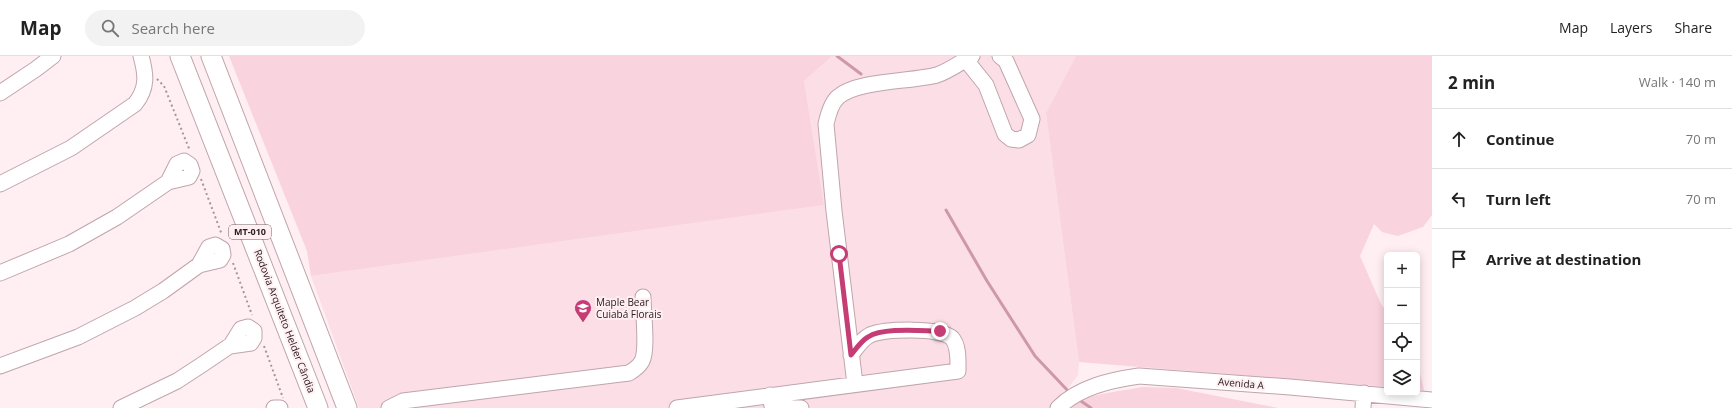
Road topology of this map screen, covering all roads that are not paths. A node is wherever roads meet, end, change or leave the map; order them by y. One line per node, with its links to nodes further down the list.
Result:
1 (53, 56): 7 (street)
2 (141, 56): 9 (street)
3 (180, 56): 21 (main road, Rodovia Arquiteto Helder Cândia / MT-010)
4 (211, 56): 22 (main road, MT-010)
5 (1000, 56): 6 (street)
6 (969, 58): 14 (street)
7 (0, 93)
8 (168, 182): 11 (street)
9 (0, 184)
10 (199, 265): 15 (street)
11 (0, 273)
12 (643, 298): 23 (street)
13 (230, 346): 20 (street)
14 (851, 355): 16 (street); 16 (street)
15 (0, 366)
16 (855, 384): 19 (street)
17 (1432, 400): 18 (street, Avenida A)
18 (1364, 401): 26 (street, Avenida A)
19 (772, 403): 24 (street); 25 (street)
20 (121, 408)
21 (318, 408)
22 (347, 408)
23 (389, 408)
24 (677, 408)
25 (801, 408)
26 (1058, 408)

